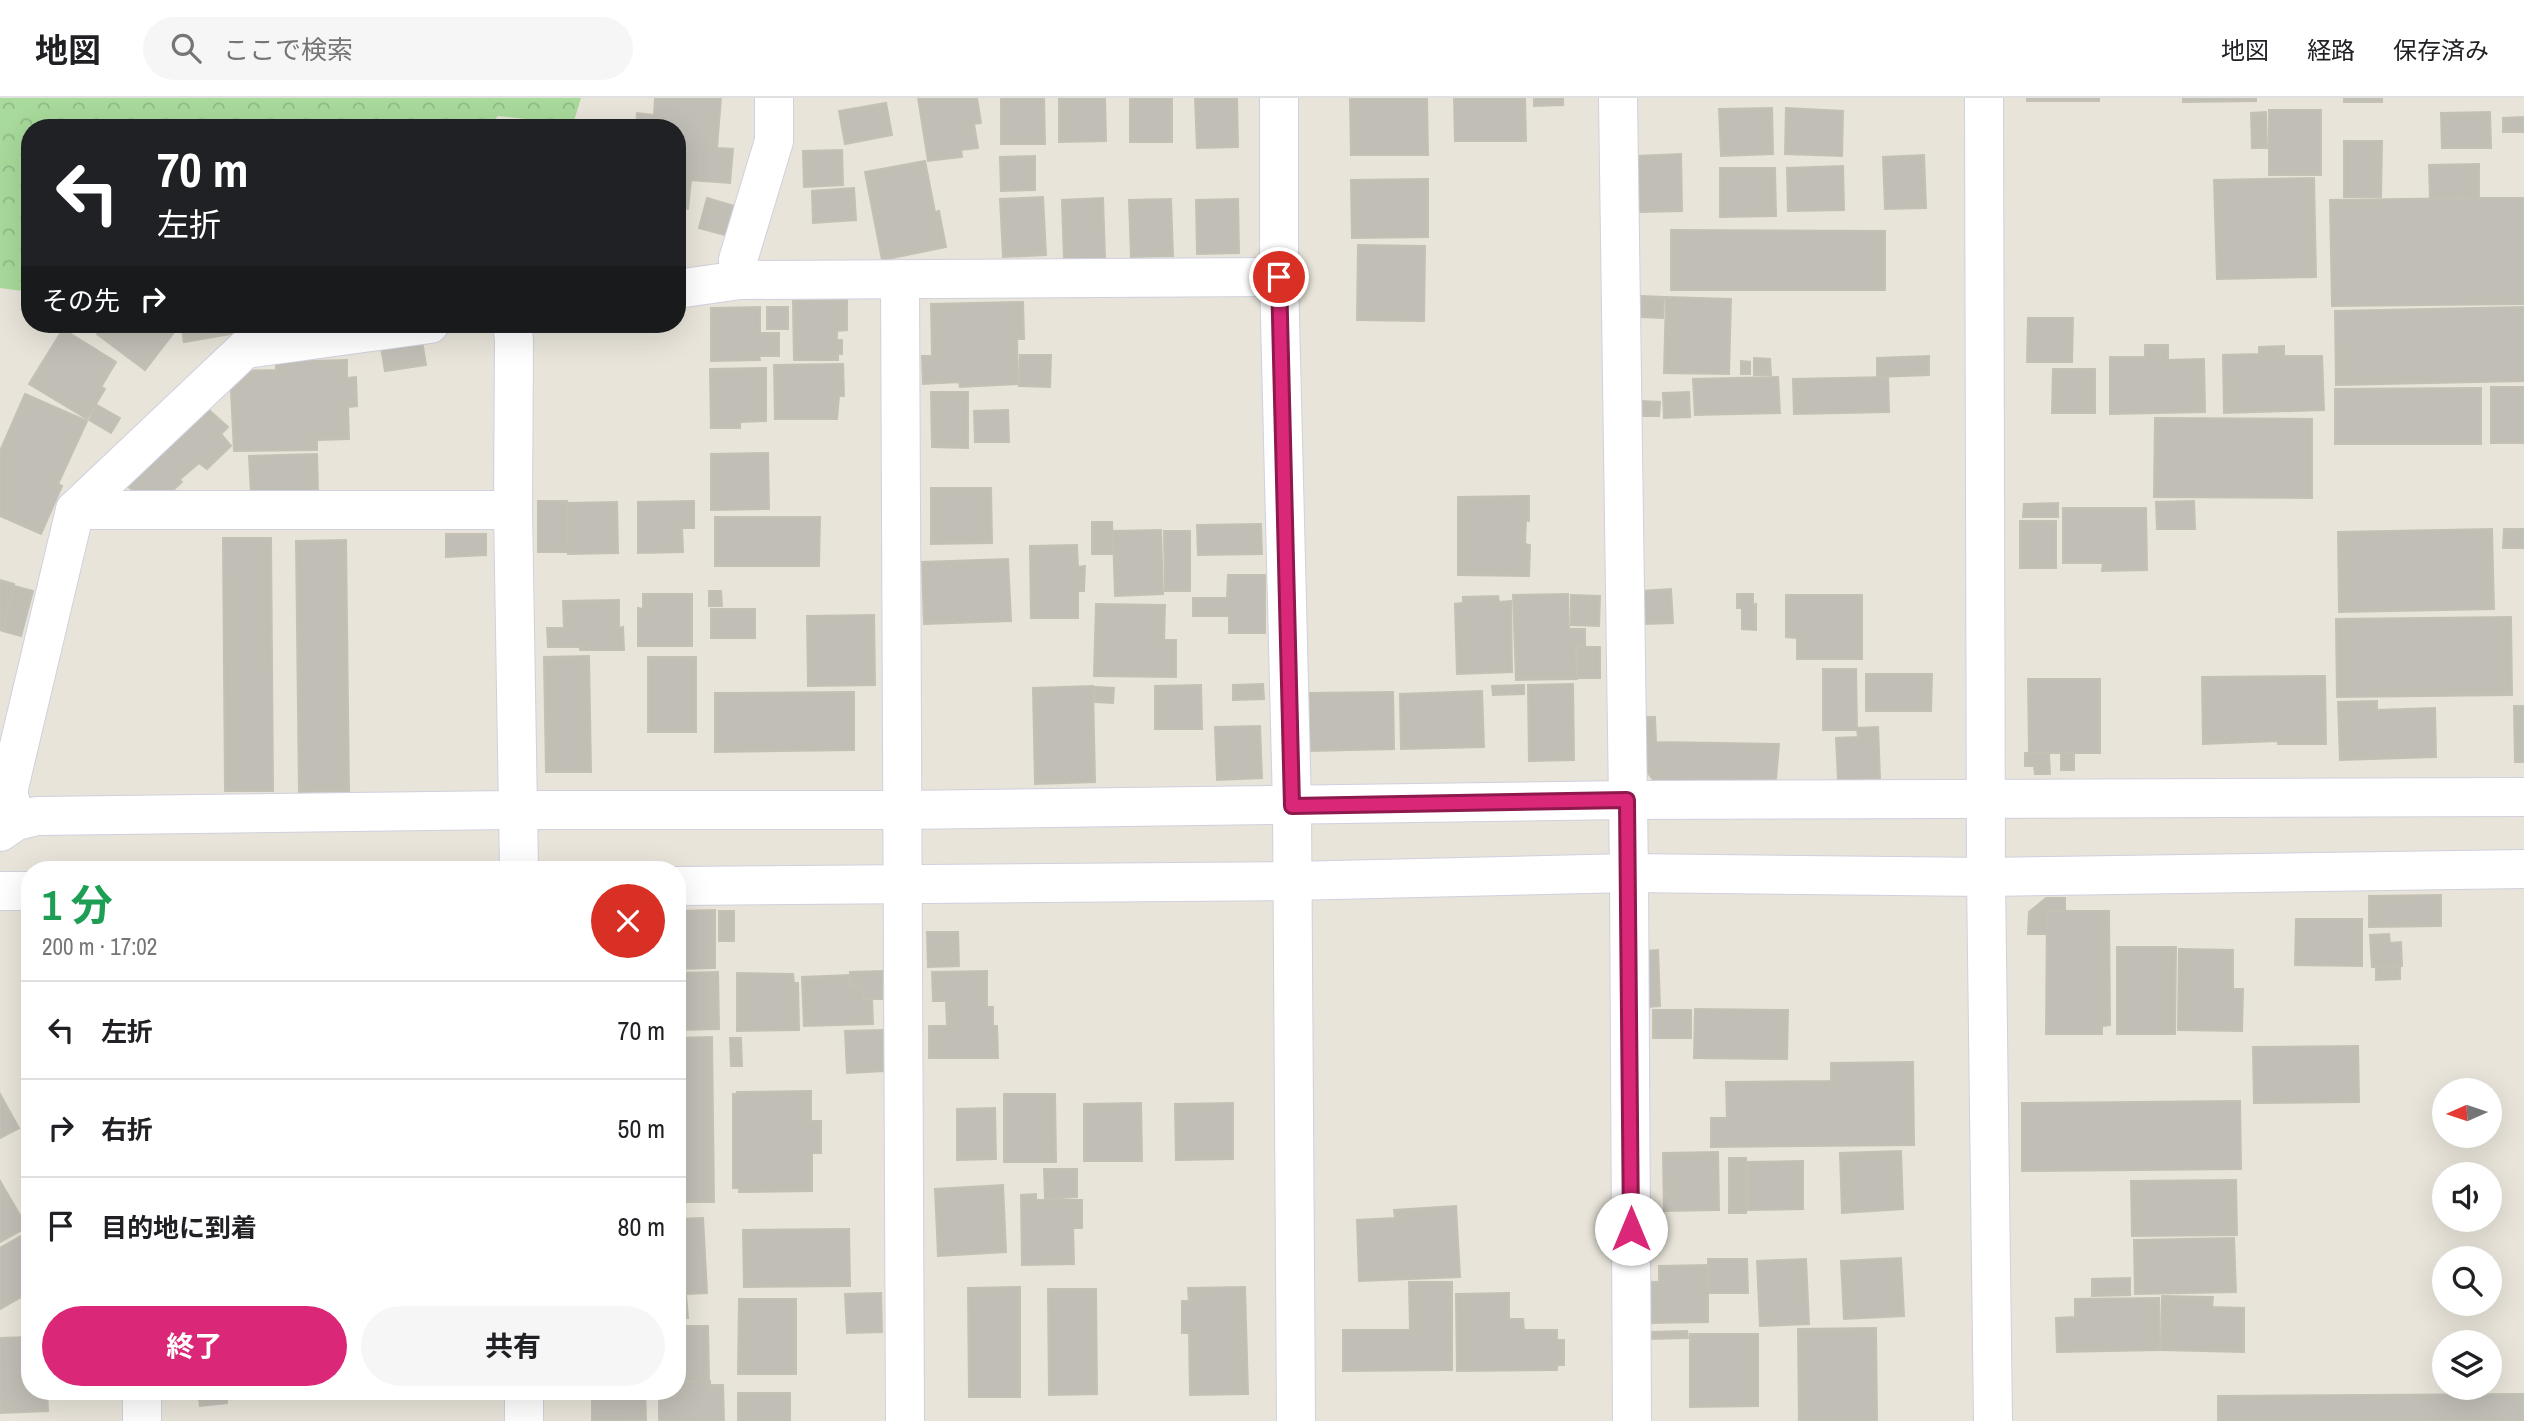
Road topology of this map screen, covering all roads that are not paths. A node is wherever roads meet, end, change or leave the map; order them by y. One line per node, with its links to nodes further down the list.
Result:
1 (774, 98): 7 (street)
2 (1279, 98): 5 (street)
3 (1618, 98): 14 (street)
4 (1984, 98): 15 (street)
5 (1279, 277): 6 (street); 16 (street)
6 (900, 279): 7 (street); 18 (street)
7 (740, 280): 8 (street)
8 (686, 288)
9 (363, 333): 11 (street)
10 (513, 333): 12 (street)
11 (75, 510): 12 (street); 19 (street)
12 (513, 510): 17 (street)
13 (2524, 797): 15 (street)
14 (1627, 800): 15 (street); 16 (street); 22 (street)
15 (1986, 800): 23 (street)
16 (1292, 806): 18 (street); 24 (street)
17 (519, 810): 18 (street); 19 (street); 20 (street)
18 (901, 810): 25 (street)
19 (8, 827)
20 (519, 861)
21 (2524, 869): 23 (street)
22 (1629, 873): 23 (street); 24 (street); 35 (street)
23 (1986, 877): 36 (street)
24 (1291, 881): 25 (street); 34 (street)
25 (902, 884): 26 (street); 33 (street)
26 (686, 886)
27 (0, 891): 28 (street)
28 (21, 891)
29 (142, 1400): 31 (street)
30 (524, 1400): 32 (street)
31 (142, 1421)
32 (524, 1421)
33 (905, 1421)
34 (1296, 1421)
35 (1632, 1421)
36 (1993, 1421)

